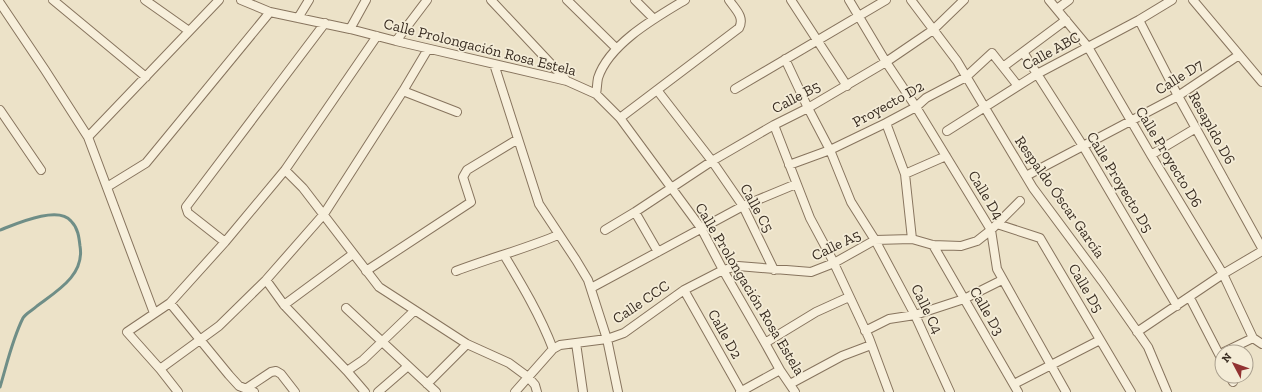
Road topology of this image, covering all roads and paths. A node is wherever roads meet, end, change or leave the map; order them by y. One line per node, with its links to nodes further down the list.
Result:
1 (53, 0): 47 (street)
2 (145, 0): 33 (street)
3 (219, 0): 33 (street)
4 (241, 0): 24 (street, Calle Prolongación Rosa Estela)
5 (309, 0): 26 (street)
6 (366, 0): 31 (street)
7 (427, 0): 36 (street)
8 (490, 0): 49 (street)
9 (567, 0): 38 (street)
10 (635, 0): 27 (street)
11 (685, 0): 27 (street)
12 (728, 0): 54 (street)
13 (792, 0): 35 (street)
14 (849, 0): 25 (street)
15 (886, 0): 25 (street)
16 (911, 0): 32 (street, Respaldo Óscar García)
17 (964, 0): 32 (street)
18 (1049, 0): 23 (street, Calle Proyecto D6)
19 (1068, 0): 23 (street)
20 (1172, 0): 29 (street, Calle ABC)
21 (1193, 0): 41 (street)
22 (0, 3): 69 (street)
23 (1056, 9): 28 (street, Calle Proyecto D6)
24 (270, 12): 26 (street, Calle Prolongación Rosa Estela); 82 (street)
25 (859, 17): 35 (street); 43 (street)
26 (298, 18): 30 (street, Calle Prolongación Rosa Estela)
27 (654, 19): 38 (street)
28 (1066, 20): 37 (street, Calle Proyecto D6); 40 (street)
29 (1139, 20): 37 (street, Calle ABC); 57 (street, Resapldo D6)
30 (324, 23): 31 (street, Calle Prolongación Rosa Estela); 94 (street)
31 (350, 29): 34 (street, Calle Prolongación Rosa Estela)
32 (933, 30): 43 (street, Calle B5); 48 (street, Respaldo Óscar García)
33 (190, 31): 47 (street)
34 (377, 36): 36 (street, Calle Prolongación Rosa Estela); 78 (street)
35 (817, 40): 42 (street); 51 (street)
36 (396, 41): 39 (street, Calle Prolongación Rosa Estela)
37 (1088, 47): 46 (street, Calle ABC); 64 (street, Calle Proyecto D6)
38 (616, 48): 56 (street)
39 (428, 49): 44 (street, Calle Prolongación Rosa Estela); 55 (street)
40 (1023, 52): 45 (street); 46 (street, Calle Proyecto D5)
41 (1239, 54): 50 (street); 57 (street, Calle D7)
42 (785, 59): 53 (street); 59 (street)
43 (886, 62): 51 (street, Calle B5); 58 (street, Calle D4)
44 (494, 64): 49 (street, Calle Prolongación Rosa Estela); 70 (street)
45 (1003, 67): 48 (street, Proyecto D2); 52 (street)
46 (1037, 74): 52 (street, Calle ABC); 71 (street, Calle Proyecto D5)
47 (146, 77): 69 (street)
48 (966, 77): 58 (street, Proyecto D2); 60 (street, Respaldo Óscar García)
49 (567, 82): 56 (street, Calle Prolongación Rosa Estela)
50 (1262, 82)
51 (847, 86): 59 (street, Calle B5)
52 (1018, 86): 60 (street, Calle ABC)
53 (735, 89)
54 (657, 90): 63 (street); 75 (street, Calle C5)
55 (404, 91): 62 (street); 87 (street)
56 (596, 94): 63 (street, Calle Prolongación Rosa Estela)
57 (1178, 96): 64 (street, Calle D7); 67 (street, Resapldo D6)
58 (916, 106): 65 (street, Proyecto D2); 74 (street, Calle D4)
59 (808, 108): 66 (street, Calle B5); 72 (street)
60 (984, 108): 68 (street, Calle ABC); 80 (street, Respaldo Óscar García)
61 (0, 110): 77 (street)
62 (457, 112)
63 (620, 118): 83 (street, Calle Prolongación Rosa Estela)
64 (1131, 121): 71 (street, Calle D7); 73 (street, Calle Proyecto D6)
65 (886, 123): 72 (street, Proyecto D2); 79 (street)
66 (774, 125): 75 (street, Calle B5); 76 (street)
67 (1196, 128): 73 (street); 96 (street, Resapldo D6)
68 (947, 131)
69 (88, 137): 82 (street)
70 (518, 139): 91 (street); 104 (street)
71 (1083, 146): 80 (street, Calle D7); 116 (street, Calle Proyecto D5)
72 (830, 150): 76 (street, Proyecto D2); 93 (street, Calle C4)
73 (1151, 155): 106 (street, Calle Proyecto D6)
74 (946, 156): 79 (street); 88 (street, Calle D4)
75 (712, 162): 83 (street, Calle B5); 85 (street, Calle C5)
76 (789, 165): 81 (street)
77 (41, 170)
78 (285, 170): 87 (street); 94 (street)
79 (905, 174): 92 (street)
80 (1026, 176): 122 (street, Respaldo Óscar García)
81 (796, 184): 85 (street); 101 (street)
82 (107, 187): 119 (street)
83 (671, 189): 86 (street, Calle B5); 89 (street, Calle Prolongación Rosa Estela)
84 (1020, 201): 88 (street, Calle A5)
85 (743, 206): 89 (street); 103 (street, Calle C5)
86 (635, 212): 90 (street, Calle B5); 98 (street)
87 (324, 214): 99 (street); 107 (street)
88 (994, 227): 95 (street, Calle A5); 108 (street, Calle D4); 126 (street, Calle D5)
89 (701, 228): 98 (street); 102 (street, Calle Prolongación Rosa Estela)
90 (605, 230)
91 (558, 235): 100 (street); 109 (street)
92 (912, 239): 93 (street, Calle A5); 95 (street, Calle A5)
93 (875, 240): 101 (street, Calle A5); 120 (street, Calle C4)
94 (225, 242): 114 (street)
95 (932, 245): 113 (street, Calle D3)
96 (1262, 248)
97 (1262, 251): 106 (street)
98 (658, 252): 109 (street)
99 (353, 254): 104 (street); 115 (street)
100 (504, 254): 105 (street); 135 (street)
101 (834, 262): 103 (street, Calle A5); 111 (street)
102 (723, 270): 103 (street, Calle A5); 110 (street, Calle A5); 130 (street, Calle Prolongación Rosa Estela)
103 (774, 270)
104 (366, 271): 118 (street)
105 (456, 271)
106 (1223, 274): 112 (street); 123 (street, Calle Proyecto D6)
107 (266, 280): 115 (street); 124 (street)
108 (1002, 280): 113 (street); 136 (street, Calle D4)
109 (591, 288): 125 (street)
110 (684, 290): 125 (street, Calle CCC); 157 (street, Calle D2)
111 (849, 297): 121 (street); 130 (street)
112 (1190, 298): 116 (street); 131 (street)
113 (964, 299): 120 (street); 144 (street, Calle D3)
114 (170, 303): 119 (street); 124 (street)
115 (284, 306): 140 (street)
116 (1177, 306): 122 (street)
117 (346, 308): 127 (street)
118 (414, 311): 127 (street); 129 (street)
119 (154, 314): 138 (street)
120 (915, 315): 121 (street); 159 (street, Calle C4)
121 (865, 331): 134 (street)
122 (1137, 332): 163 (street, Respaldo Óscar García)
123 (1252, 338): 132 (street); 133 (street)
124 (200, 339): 138 (street); 146 (street)
125 (607, 340): 128 (street, Calle CCC); 156 (street)
126 (1100, 340): 136 (street); 162 (street, Calle D5)
127 (382, 342): 137 (street); 140 (street)
128 (576, 343): 135 (street, Calle CCC); 155 (street)
129 (467, 344): 141 (street); 142 (street)
130 (765, 344): 139 (street, Calle Prolongación Rosa Estela)
131 (1216, 344)
132 (1241, 344)
133 (1262, 344)
134 (871, 345): 143 (street); 147 (street)
135 (553, 348): 141 (street)
136 (1051, 365): 144 (street); 161 (street, Calle D4)
137 (408, 366): 142 (street); 151 (street)
138 (160, 369): 148 (street)
139 (780, 370): 143 (street, Calle Prolongación Rosa Estela); 145 (street)
140 (347, 371): 150 (street)
141 (528, 377): 153 (street); 154 (street)
142 (427, 384): 152 (street)
143 (790, 384): 158 (street, Calle Prolongación Rosa Estela)
144 (1014, 384): 160 (street, Calle D3)
145 (753, 389): 157 (street)
146 (250, 390): 149 (street)
147 (885, 391)
148 (176, 392)
149 (296, 392)
150 (365, 392)
151 (378, 392)
152 (436, 392)
153 (515, 392)
154 (537, 392)
155 (583, 392)
156 (618, 392)
157 (741, 392)
158 (795, 392)
159 (950, 392)
160 (1018, 392)
161 (1066, 392)
162 (1131, 392)
163 (1166, 392)

